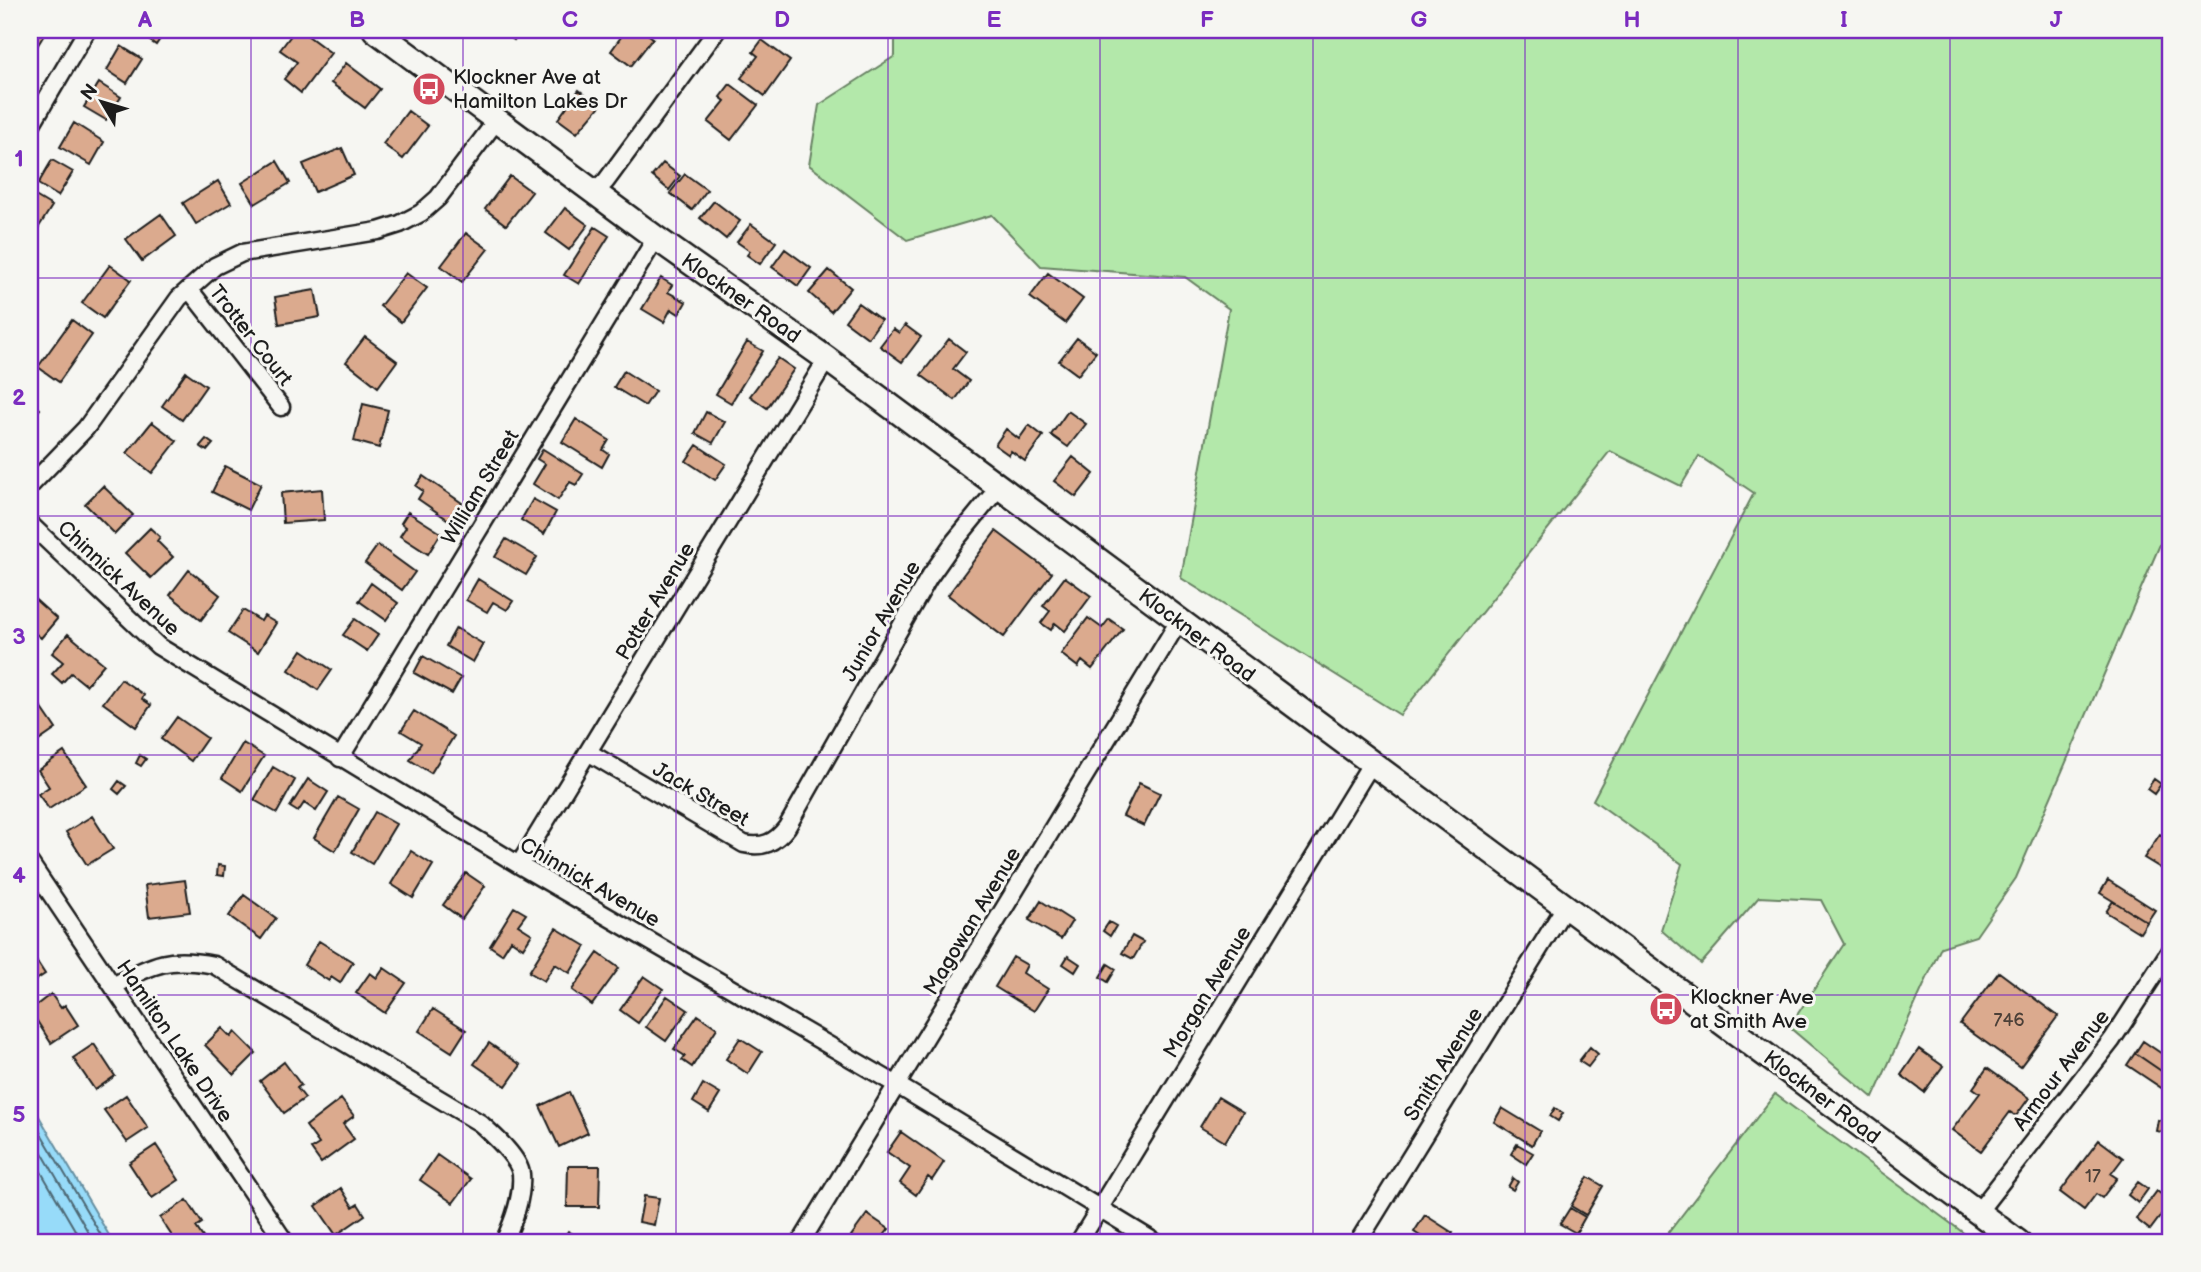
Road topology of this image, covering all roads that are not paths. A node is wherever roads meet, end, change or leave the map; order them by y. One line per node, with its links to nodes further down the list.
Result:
1 (87, 30): 5 (street)
2 (375, 30): 4 (main road, Klockner Road)
3 (717, 30): 6 (street)
4 (496, 121): 6 (main road, Klockner Road); 8 (street)
5 (30, 127)
6 (595, 192): 7 (main road, Klockner Road)
7 (656, 238): 9 (main road, Klockner Road); 16 (street, William Street)
8 (189, 289): 10 (street, Trotter Court); 11 (street)
9 (827, 359): 12 (main road, Klockner Road); 15 (street, Potter Avenue)
10 (281, 407)
11 (30, 486)
12 (999, 487): 14 (main road, Klockner Road); 18 (street, Junior Avenue)
13 (30, 524): 16 (street, Chinnick Avenue)
14 (1179, 621): 17 (main road, Klockner Road); 24 (street, Magowan Avenue)
15 (587, 752): 18 (street, Jack Street); 20 (street, Potter Avenue)
16 (340, 758): 20 (street, Chinnick Avenue)
17 (1371, 764): 21 (main road, Klockner Road); 25 (street, Morgan Avenue)
18 (811, 785)
19 (30, 863): 23 (street, Hamilton Lake Drive)
20 (519, 865): 24 (street, Chinnick Avenue)
21 (1565, 907): 26 (main road, Klockner Road); 32 (street, Smith Avenue)
22 (2171, 949): 26 (street, Armour Avenue)
23 (113, 986): 27 (street, Hamilton Lake Drive); 28 (street)
24 (897, 1085): 25 (street, Chinnick Avenue); 29 (street, Magowan Avenue)
25 (1100, 1208): 30 (street, Morgan Avenue); 31 (street, Chinnick Avenue)
26 (1978, 1212): 33 (main road, Klockner Road)
27 (285, 1242)
28 (504, 1242)
29 (801, 1242)
30 (1079, 1242)
31 (1155, 1242)
32 (1358, 1242)
33 (2018, 1242)

